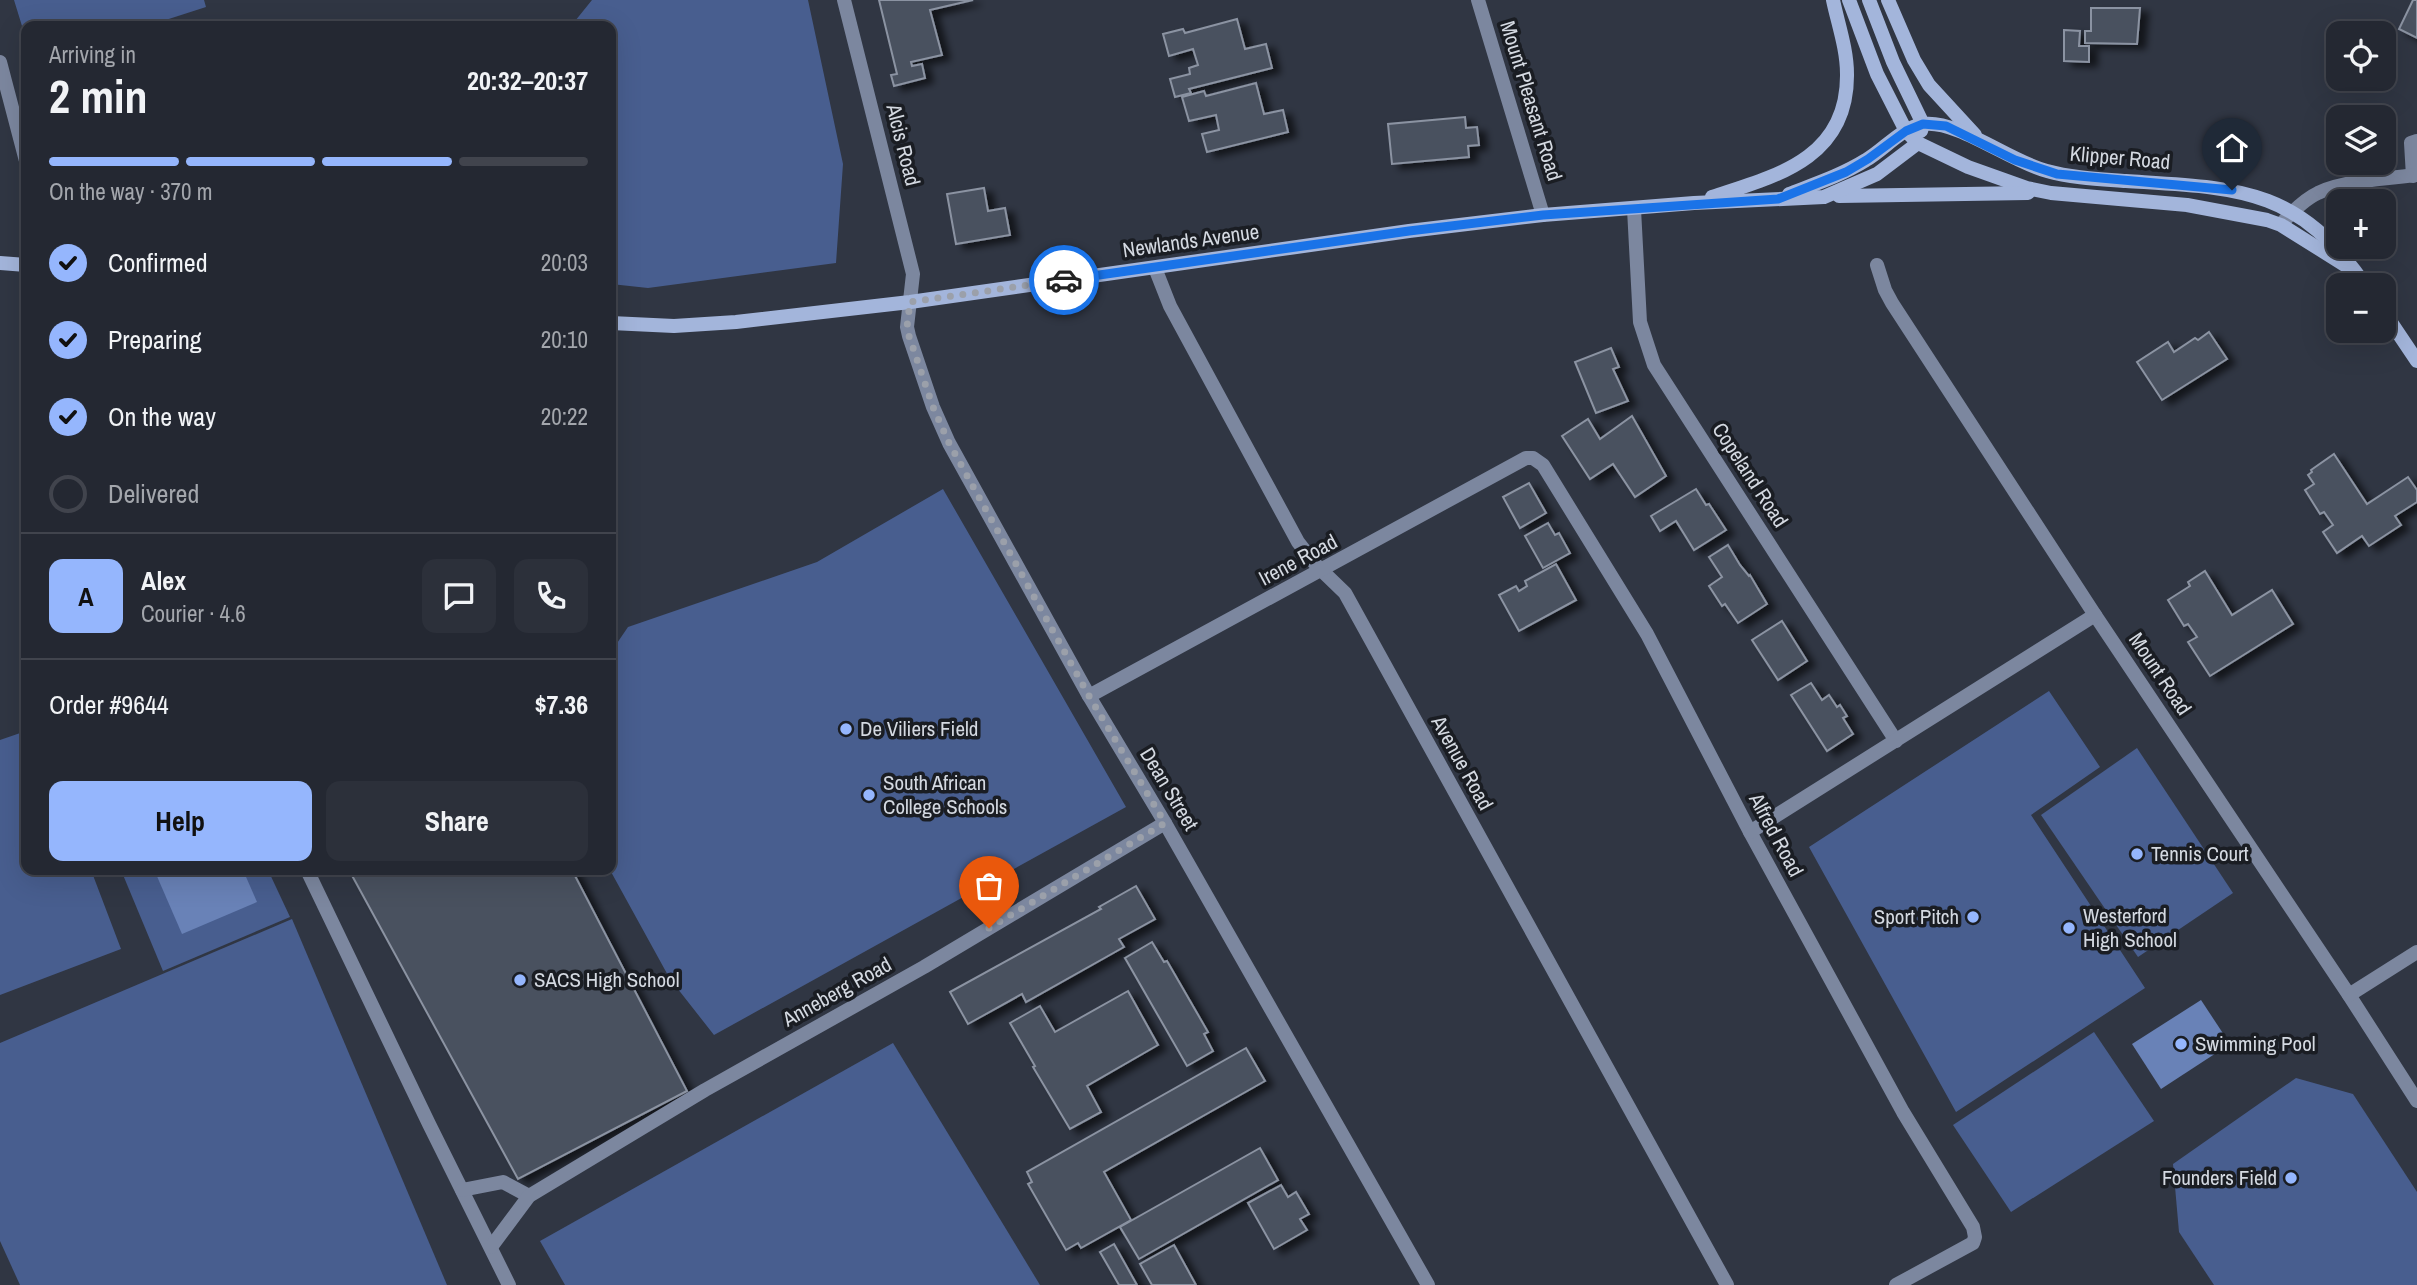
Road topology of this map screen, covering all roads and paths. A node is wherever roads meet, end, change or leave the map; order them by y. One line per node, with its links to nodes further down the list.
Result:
1 (844, 0): 28 (street, Alcis Road)
2 (1478, 0): 21 (street, Mount Pleasant Road)
3 (1833, 0): 18 (main road)
4 (1849, 0): 9 (main road, Klipper Road)
5 (1869, 0): 8 (main road)
6 (1888, 0): 13 (main road)
7 (0, 62): 11 (street)
8 (1923, 124): 9 (main road, Newlands Avenue); 12 (main road); 13 (main road, Klipper Road)
9 (1906, 131): 12 (main road, Klipper Road); 17 (main road, Newlands Avenue)
10 (2417, 141): 14 (street)
11 (21, 142)
12 (1918, 143): 15 (main road, Klipper Road); 16 (main road, Newlands Avenue)
13 (1983, 144): 20 (main road, Klipper Road)
14 (2415, 176): 20 (street)
15 (2051, 193): 16 (main road); 22 (main road, Klipper Road)
16 (1824, 197): 17 (main road, Newlands Avenue)
17 (1778, 199): 18 (main road, Newlands Avenue)
18 (1694, 203): 19 (main road, Newlands Avenue)
19 (1634, 209): 21 (main road, Newlands Avenue); 36 (street, Copeland Road)
20 (2293, 212): 22 (street); 27 (main road, Klipper Road)
21 (1543, 215): 26 (main road, Newlands Avenue)
22 (2281, 225): 27 (main road, Klipper Road)
23 (0, 263): 24 (main road)
24 (21, 265)
25 (1877, 265): 34 (street, Mount Road)
26 (1155, 268): 28 (main road, Newlands Avenue); 33 (street, Avenue Road)
27 (2356, 272)
28 (910, 302): 29 (main road, Newlands Avenue); 35 (street, Dean Street)
29 (616, 323)
30 (2396, 330): 31 (main road)
31 (2417, 361)
32 (1527, 458): 33 (street, Irene Road); 38 (street, Alfred Road)
33 (1322, 571): 35 (street, Irene Road); 48 (street, Avenue Road)
34 (2095, 615): 36 (street); 41 (street, Mount Road)
35 (1089, 696): 37 (street, Dean Street)
36 (1896, 741): 38 (street)
37 (1165, 823): 44 (street, Anneberg Road); 47 (street, Dean Street)
38 (1750, 832): 49 (street, Alfred Road)
39 (309, 875): 43 (street)
40 (2417, 952): 41 (street)
41 (2349, 995): 42 (street, Mount Road)
42 (2417, 1101)
43 (462, 1190): 44 (street); 45 (street)
44 (528, 1196): 45 (street, Anneberg Road)
45 (491, 1247): 46 (street)
46 (509, 1285)
47 (1428, 1285)
48 (1727, 1285)
49 (1896, 1285)

